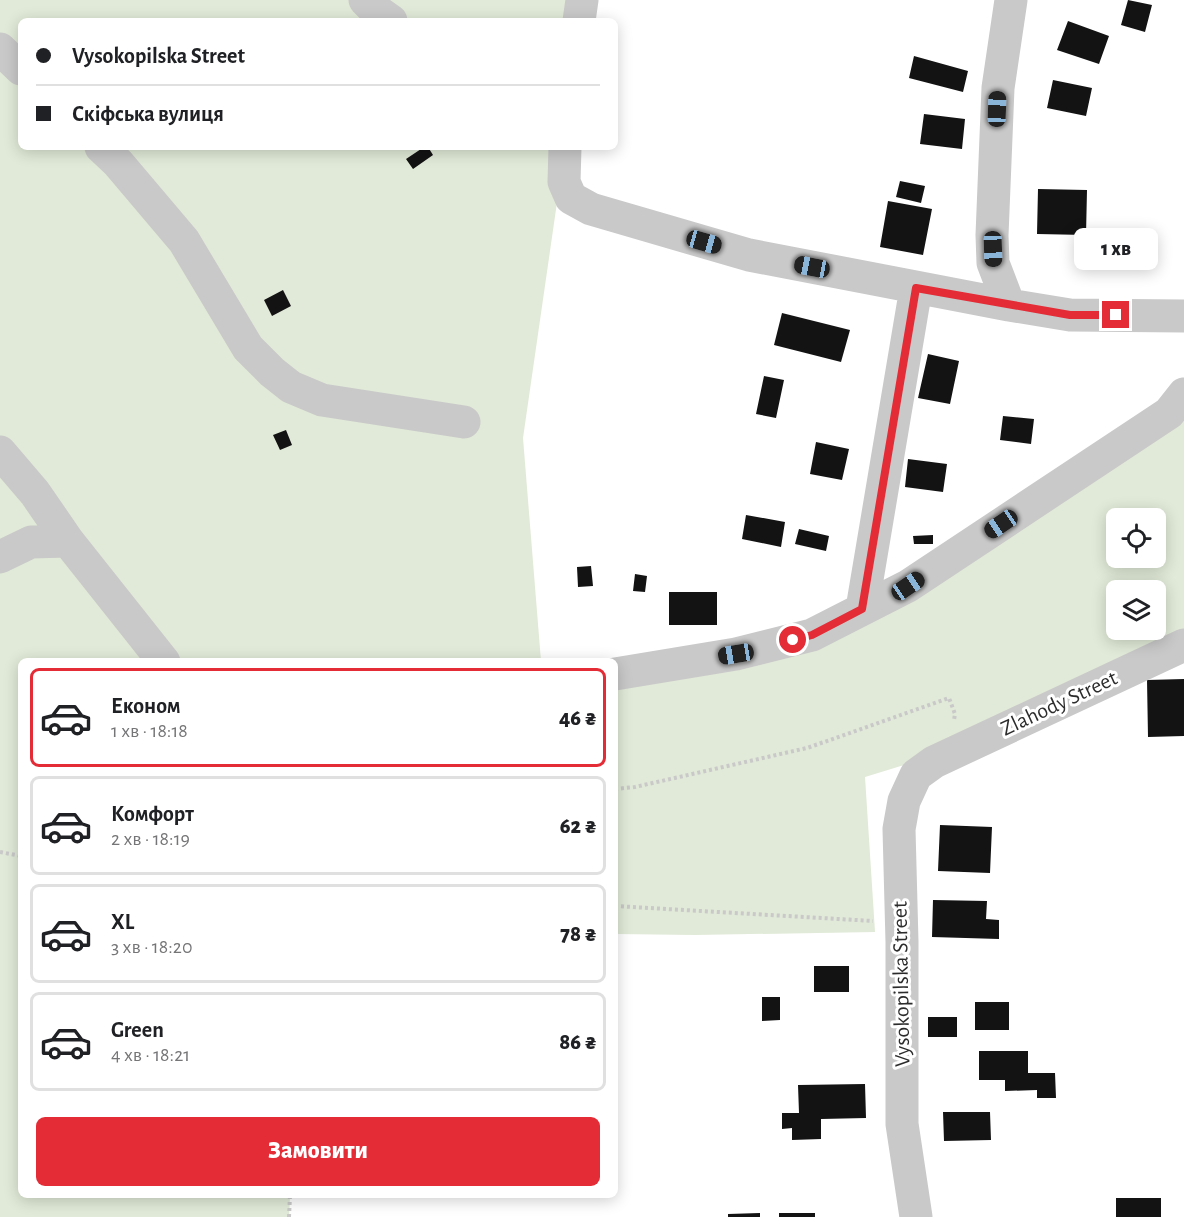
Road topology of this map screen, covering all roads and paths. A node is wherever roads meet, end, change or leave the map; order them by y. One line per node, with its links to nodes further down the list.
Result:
1 (365, 0): 4 (street)
2 (582, 0): 5 (street)
3 (1011, 0): 11 (street)
4 (386, 18)
5 (579, 18)
6 (0, 49): 7 (street)
7 (18, 66)
8 (104, 150): 14 (street)
9 (565, 150): 10 (street)
10 (916, 288): 11 (street); 18 (street)
11 (1009, 305): 12 (street)
12 (1184, 316)
13 (1184, 394): 18 (street)
14 (464, 422)
15 (0, 452): 16 (street)
16 (68, 541): 17 (street); 20 (street)
17 (0, 556)
18 (862, 609): 21 (street)
19 (1184, 645): 22 (street, Zlahody Street)
20 (161, 658)
21 (618, 674)
22 (938, 760): 23 (path); 27 (street, Vysokopilska Street)
23 (618, 789)
24 (0, 852): 25 (path)
25 (18, 855)
26 (618, 906): 27 (path)
27 (901, 922): 30 (street, Vysokopilska Street)
28 (290, 1198): 29 (path)
29 (289, 1217)
30 (916, 1217)

